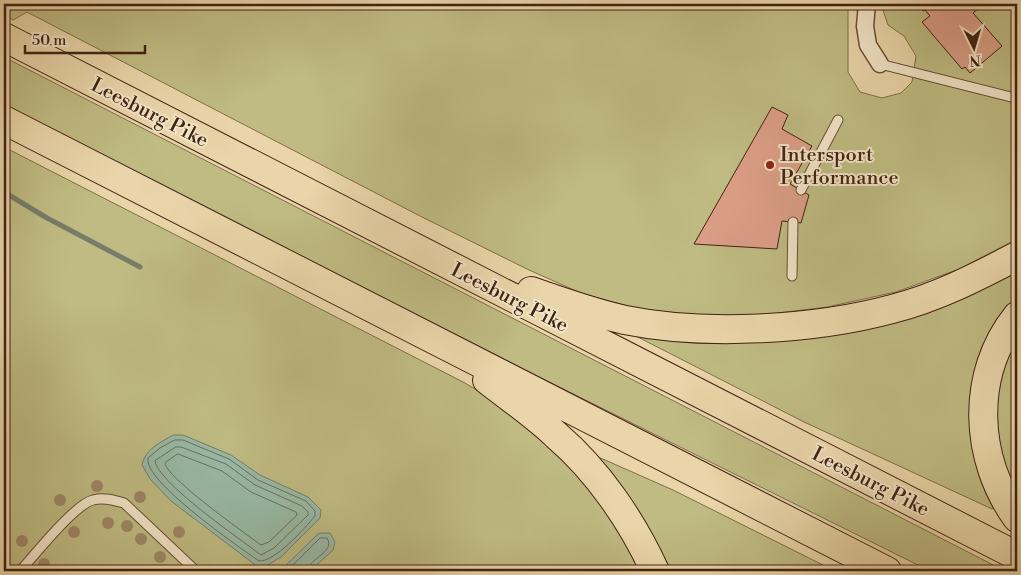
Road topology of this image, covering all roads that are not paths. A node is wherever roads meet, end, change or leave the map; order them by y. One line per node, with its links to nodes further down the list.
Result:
1 (867, 4): 3 (street)
2 (4, 37): 9 (highway, Leesburg Pike)
3 (880, 64): 4 (lane)
4 (1015, 98)
5 (4, 120): 13 (highway)
6 (838, 120): 7 (lane)
7 (801, 190)
8 (793, 222): 11 (lane)
9 (425, 253): 10 (highway); 15 (highway, Leesburg Pike)
10 (1017, 256)
11 (792, 276)
12 (1017, 316): 14 (highway)
13 (428, 336): 18 (highway); 19 (highway)
14 (1017, 518)
15 (1017, 556)
16 (20, 571): 17 (lane)
17 (196, 571)
18 (655, 571)
19 (887, 571)

